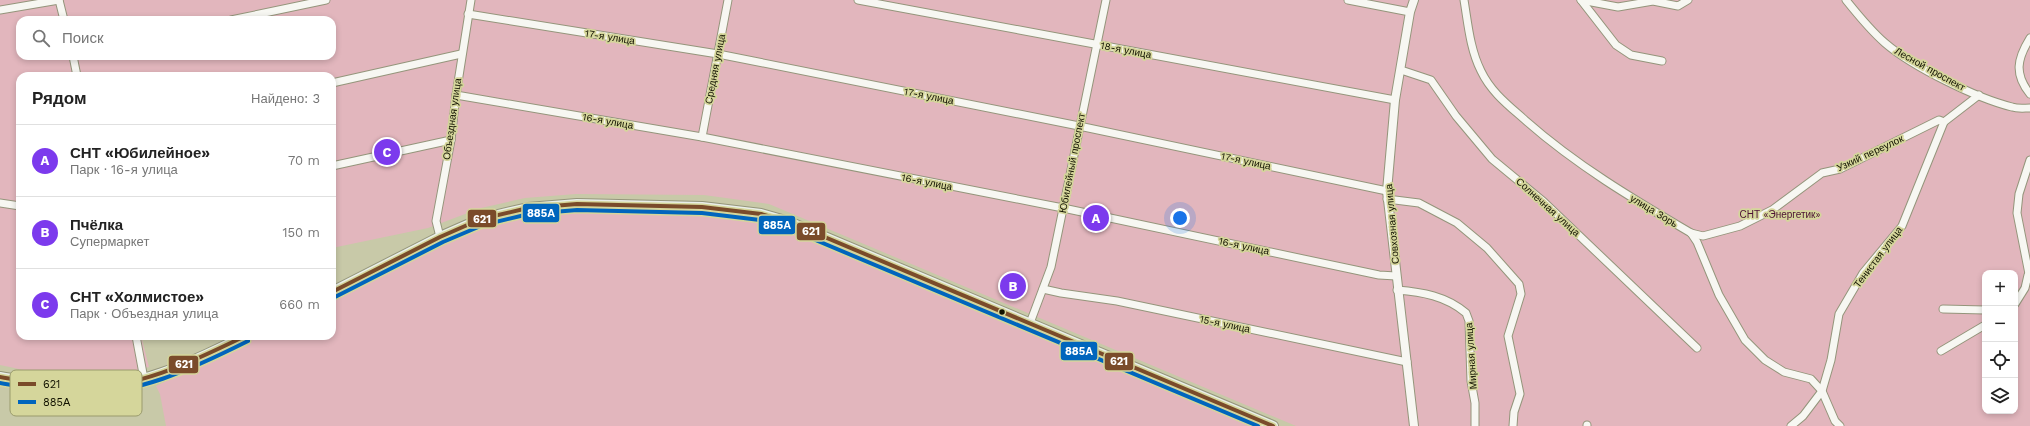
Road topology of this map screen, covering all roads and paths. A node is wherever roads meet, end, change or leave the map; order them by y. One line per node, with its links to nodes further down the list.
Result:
1 (59, 0): 13 (street); 16 (street)
2 (326, 0): 17 (street)
3 (471, 0): 15 (street, Объездная улица)
4 (728, 0): 21 (street, Средняя улица)
5 (858, 0): 19 (street, 18-я улица)
6 (1106, 0): 19 (street, Юбилейный проспект)
7 (1348, 0): 14 (street)
8 (1414, 0): 14 (street, Совхозная улица)
9 (1464, 0): 42 (street, улица Зорь)
10 (1581, 0): 11 (street); 23 (street)
11 (1688, 0)
12 (1846, 0): 29 (street, Лесной проспект)
13 (0, 10)
14 (1410, 12): 24 (street, Совхозная улица)
15 (468, 14): 20 (street, Объездная улица); 21 (street, 17-я улица)
16 (63, 16)
17 (250, 16)
18 (2030, 38): 27 (street)
19 (1096, 44): 30 (street, 18-я улица); 33 (street, Юбилейный проспект)
20 (461, 54): 26 (street); 28 (street, Объездная улица)
21 (718, 54): 33 (street, 17-я улица); 34 (street, Средняя улица)
22 (74, 60): 25 (street)
23 (1662, 61)
24 (1401, 70): 30 (street, Совхозная улица); 56 (street, Солнечная улица)
25 (76, 72)
26 (336, 81)
27 (2030, 94)
28 (456, 95): 34 (street, 16-я улица); 35 (street, Объездная улица)
29 (1979, 95): 31 (street, Лесной проспект); 32 (street)
30 (1395, 100): 38 (street, Совхозная улица)
31 (2030, 108)
32 (1944, 122): 42 (street, Узкий переулок); 62 (street, Тенистая улица)
33 (1079, 126): 38 (street, 17-я улица); 41 (street, Юбилейный проспект)
34 (702, 138): 41 (street, 16-я улица)
35 (451, 140): 37 (street); 43 (street, Объездная улица)
36 (2030, 160): 45 (street)
37 (336, 165)
38 (1387, 195): 44 (street, Совхозная улица); 66 (street, 17-я улица)
39 (0, 203): 40 (street)
40 (16, 205)
41 (1063, 208): 44 (street, 16-я улица); 46 (street, Юбилейный проспект)
42 (1691, 233): 62 (street)
43 (440, 237): 47 (main road); 52 (main road)
44 (1396, 276): 48 (street, Совхозная улица)
45 (2029, 277): 49 (street)
46 (1043, 289): 52 (street, Юбилейный проспект); 58 (street, 15-я улица)
47 (336, 290)
48 (1397, 290): 58 (street, Совхозная улица); 65 (street, Мирная улица)
49 (2018, 299)
50 (1943, 309): 51 (street)
51 (1982, 310)
52 (1030, 323): 63 (main road)
53 (1982, 327): 57 (street)
54 (137, 340): 61 (street)
55 (237, 340): 61 (main road)
56 (1697, 348)
57 (1941, 351)
58 (1407, 362): 64 (street, Совхозная улица)
59 (0, 377): 60 (main road)
60 (10, 379)
61 (144, 379)
62 (1822, 391): 67 (street, Тенистая улица); 68 (street)
63 (1273, 426)
64 (1414, 426)
65 (1475, 426)
66 (1513, 426)
67 (1791, 426)
68 (1840, 426)

